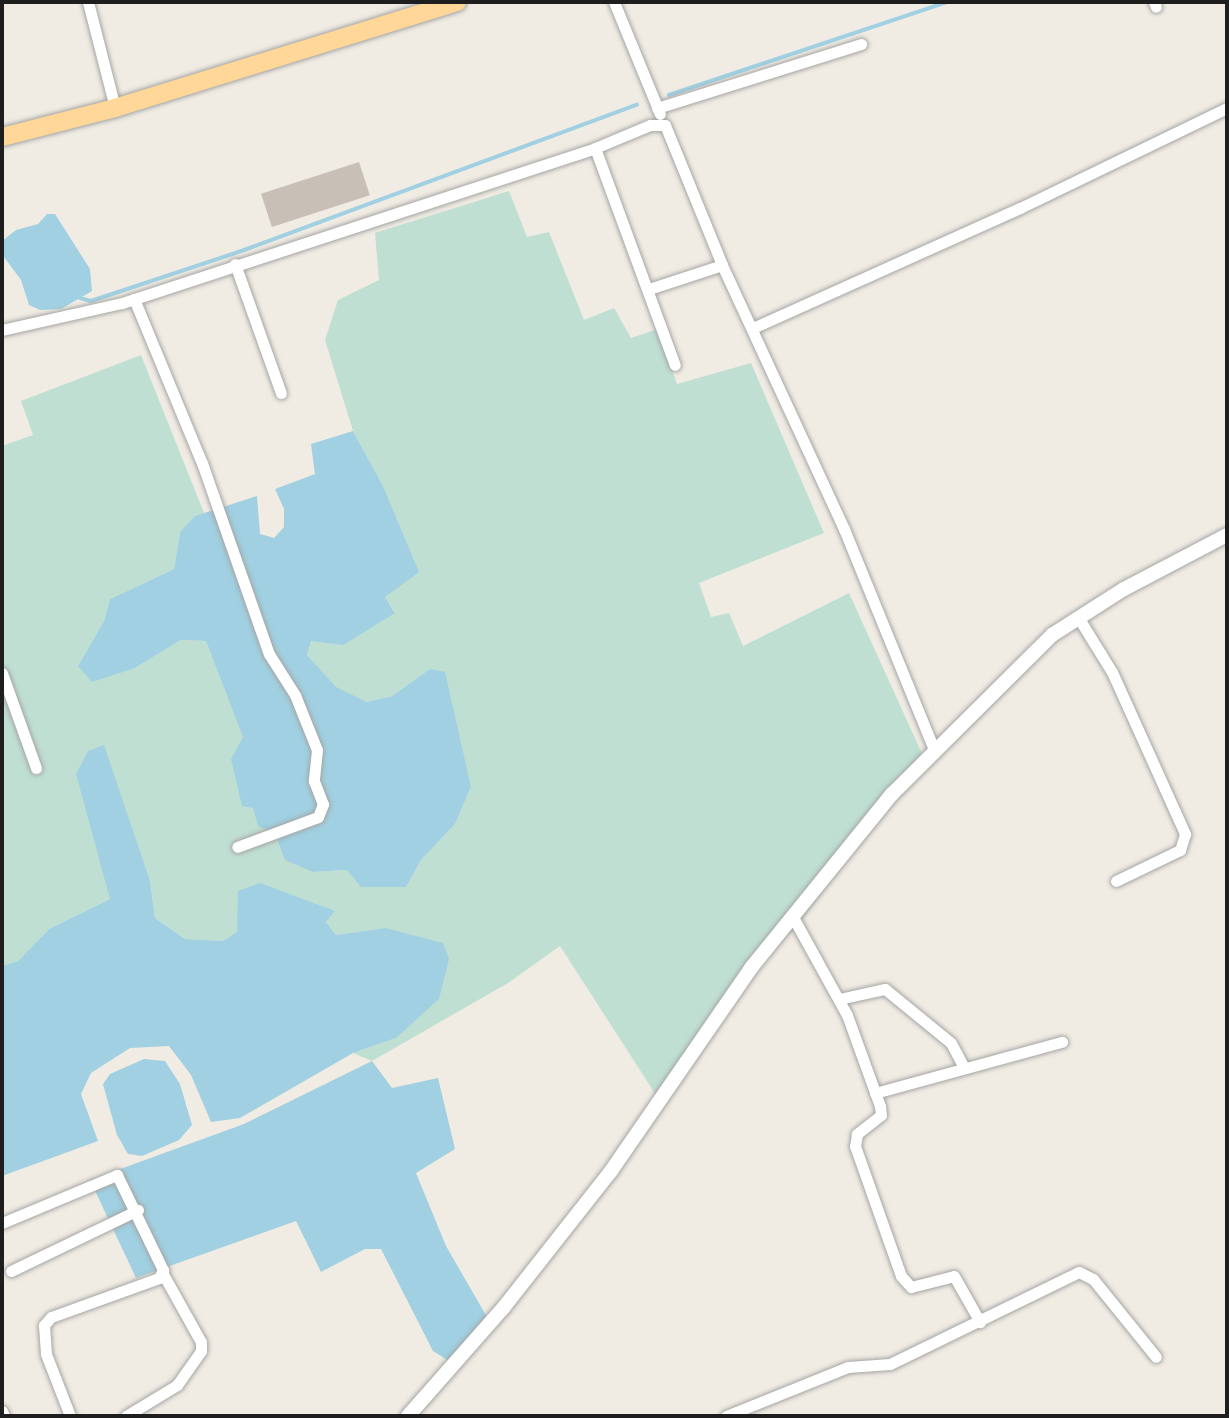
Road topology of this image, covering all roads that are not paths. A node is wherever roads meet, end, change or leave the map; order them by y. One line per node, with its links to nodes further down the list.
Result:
1 (88, 2): 5 (street)
2 (457, 2): 5 (main road)
3 (614, 2): 6 (street)
4 (861, 44): 6 (street)
5 (115, 108): 9 (main road)
6 (657, 108): 8 (street)
7 (1227, 108): 15 (street)
8 (665, 125): 10 (street); 12 (street)
9 (2, 137)
10 (595, 148): 11 (street); 13 (street)
11 (235, 264): 14 (street); 18 (street)
12 (722, 265): 13 (street); 15 (street)
13 (649, 289): 17 (street)
14 (134, 299): 16 (street); 24 (street)
15 (755, 327): 22 (street)
16 (2, 330)
17 (675, 365)
18 (281, 393)
19 (1227, 535): 20 (street)
20 (1078, 617): 22 (street); 25 (street)
21 (2, 673): 23 (street)
22 (934, 750): 26 (street)
23 (36, 768)
24 (237, 847)
25 (1116, 881)
26 (794, 919): 27 (street); 37 (street)
27 (839, 999): 29 (street); 30 (street)
28 (1062, 1042): 29 (street)
29 (964, 1067): 30 (street)
30 (875, 1093): 35 (street)
31 (138, 1210): 32 (street); 33 (street); 34 (street)
32 (2, 1223)
33 (11, 1271)
34 (163, 1274): 38 (street); 39 (street)
35 (980, 1322): 36 (street); 41 (street)
36 (1156, 1357)
37 (422, 1410): 40 (street)
38 (70, 1416)
39 (126, 1416)
40 (408, 1416)
41 (726, 1416)

